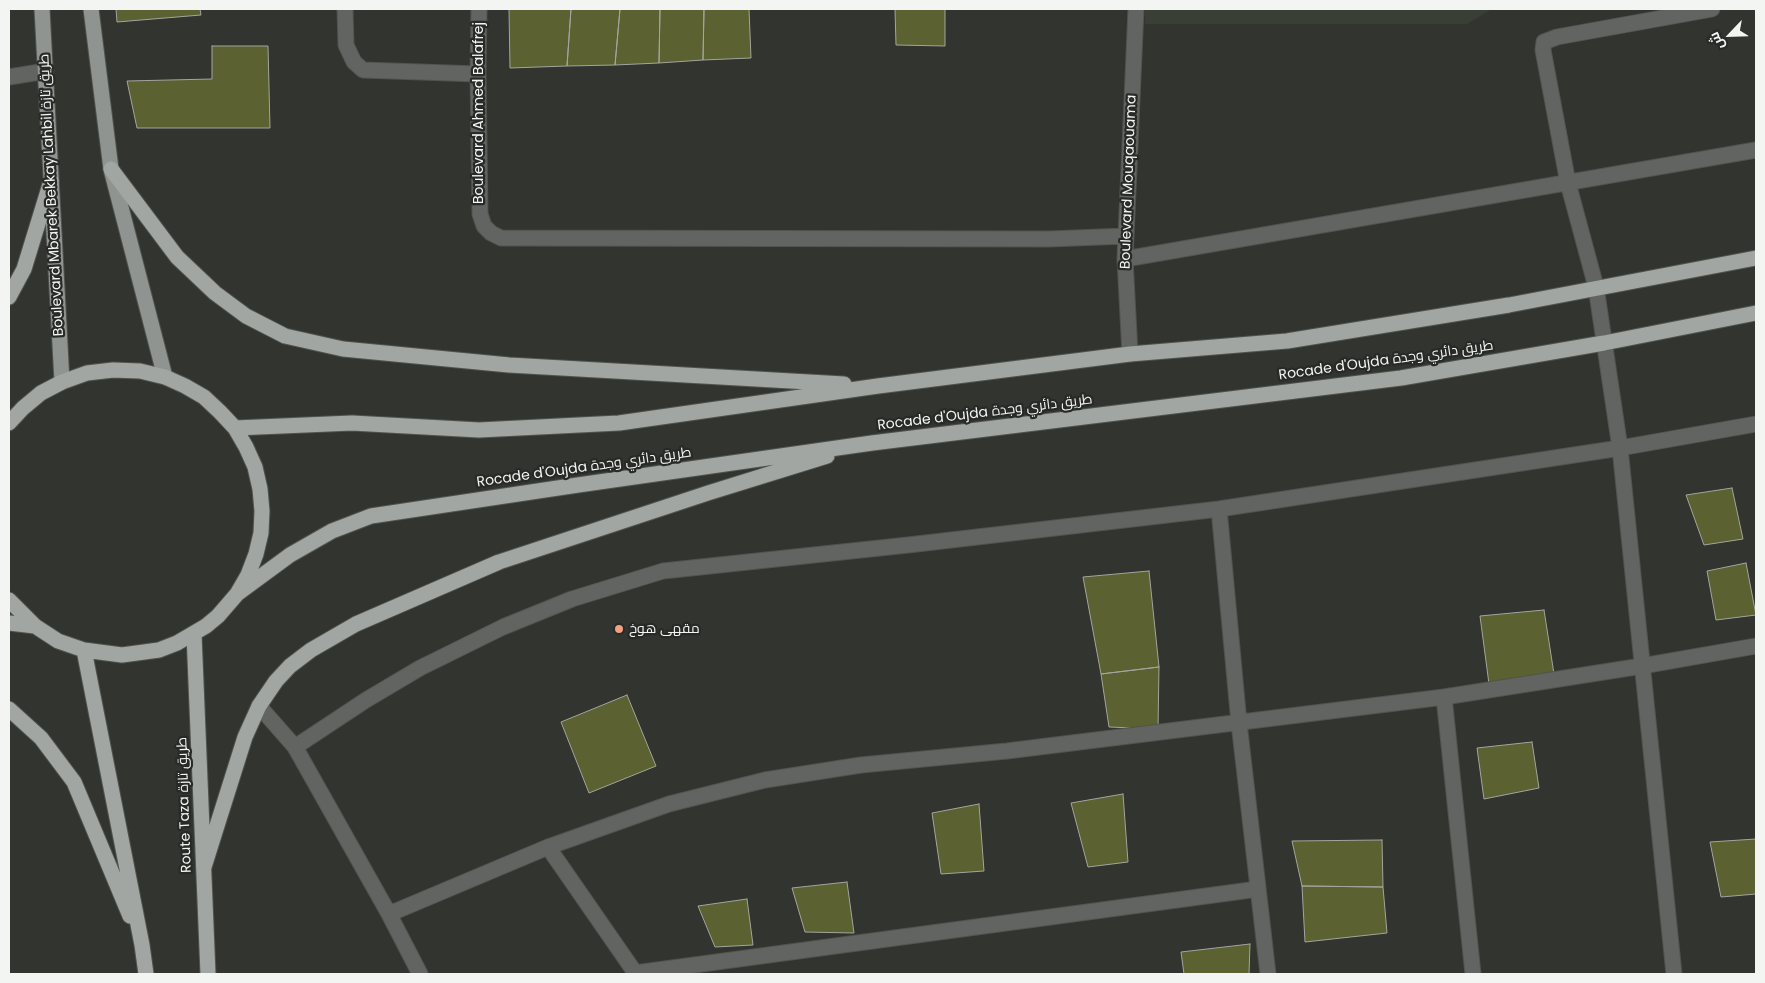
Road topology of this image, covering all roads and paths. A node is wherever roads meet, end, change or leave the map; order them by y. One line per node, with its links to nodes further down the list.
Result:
1 (42, 9): 7 (main road, Boulevard Mbarek Bekkay Lahbil طريق تازة)
2 (91, 9): 11 (main road)
3 (344, 9): 8 (street)
4 (479, 9): 8 (street, Boulevard Ahmed Balafrej)
5 (1136, 9): 14 (street, Boulevard Mouqaouama)
6 (1712, 9): 13 (street)
7 (46, 70): 9 (street); 12 (main road, Boulevard Mbarek Bekkay Lahbil طريق تازة)
8 (478, 74): 14 (street, Boulevard Ahmed Balafrej)
9 (9, 77)
10 (1756, 150): 13 (street)
11 (111, 169): 22 (main road); 24 (highway)
12 (51, 181): 18 (highway); 23 (main road, Boulevard Mbarek Bekkay Lahbil طريق تازة)
13 (1568, 183): 16 (street); 17 (street)
14 (1126, 236): 16 (street, Boulevard Mouqaouama)
15 (1756, 258): 17 (highway)
16 (1125, 259): 21 (street, Boulevard Mouqaouama)
17 (1596, 287): 20 (street); 21 (highway)
18 (9, 297)
19 (1756, 314): 20 (highway, Rocade d'Oujda طريق دائري وجدة)
20 (1604, 343): 28 (highway, Rocade d'Oujda طريق دائري وجدة); 29 (street)
21 (1130, 354): 24 (highway)
22 (165, 377): 23 (highway); 27 (highway)
23 (62, 382): 25 (highway)
24 (878, 386): 27 (highway)
25 (9, 423)
26 (1756, 424): 29 (street)
27 (235, 428): 31 (highway)
28 (872, 443): 31 (highway, Rocade d'Oujda طريق دائري وجدة); 40 (highway)
29 (1620, 448): 30 (street); 38 (street)
30 (1219, 510): 42 (street); 43 (street)
31 (237, 594): 35 (highway)
32 (9, 600): 34 (highway)
33 (9, 623): 34 (highway)
34 (35, 626): 37 (highway)
35 (194, 634): 37 (highway); 45 (highway, Route Taza طريق تازة)
36 (1756, 646): 38 (street)
37 (84, 650): 48 (highway)
38 (1642, 666): 39 (street); 55 (street)
39 (1444, 697): 42 (street); 54 (street)
40 (259, 706): 43 (street); 45 (highway)
41 (9, 709): 48 (highway)
42 (1239, 723): 44 (street); 46 (street)
43 (295, 747): 47 (street)
44 (548, 847): 47 (street); 52 (street)
45 (204, 867): 50 (highway, Route Taza طريق تازة)
46 (1258, 890): 52 (street); 53 (street)
47 (389, 914): 51 (street)
48 (142, 946): 49 (highway)
49 (146, 974)
50 (208, 974)
51 (420, 974)
52 (635, 974)
53 (1268, 974)
54 (1473, 974)
55 (1674, 974)

